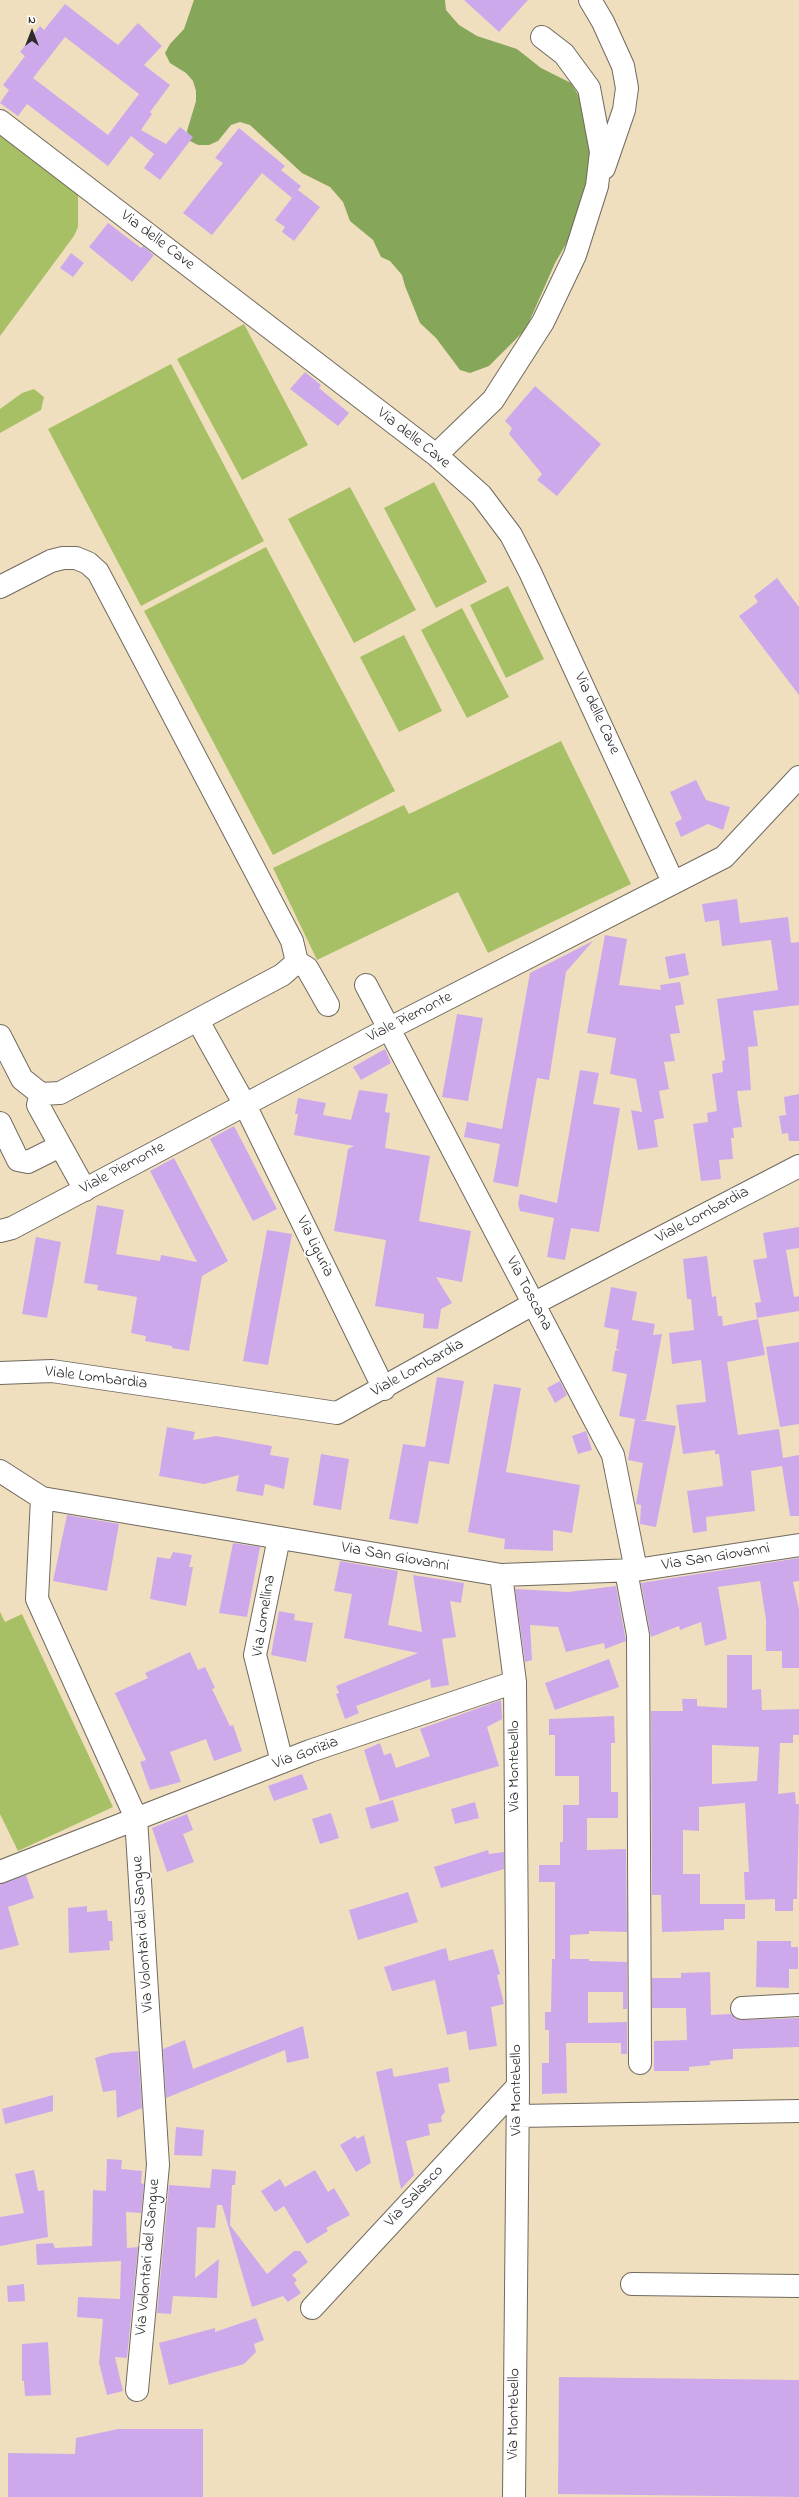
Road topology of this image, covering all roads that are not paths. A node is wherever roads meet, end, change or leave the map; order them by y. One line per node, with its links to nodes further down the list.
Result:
1 (590, 0): 4 (street)
2 (542, 37): 4 (street)
3 (0, 121): 5 (street, Via delle Cave)
4 (598, 186): 5 (street)
5 (436, 455): 8 (street, Via delle Cave)
6 (0, 587): 9 (street)
7 (799, 777): 8 (street, Viale Piemonte)
8 (673, 882): 13 (street, Viale Piemonte)
9 (297, 962): 11 (street); 12 (street)
10 (366, 985): 13 (street, Via Toscana)
11 (328, 1005)
12 (198, 1021): 15 (street); 16 (street, Via Liguria)
13 (388, 1029): 16 (street, Viale Piemonte); 22 (street, Via Toscana)
14 (0, 1036): 15 (street)
15 (41, 1094): 18 (street)
16 (244, 1105): 20 (street, Viale Piemonte); 24 (street, Via Liguria)
17 (0, 1123): 18 (street)
18 (60, 1146): 20 (street)
19 (799, 1166): 22 (street, Viale Lombardia)
20 (85, 1190): 21 (street, Viale Piemonte)
21 (0, 1232)
22 (533, 1304): 24 (street, Viale Lombardia); 29 (street, Via Toscana)
23 (0, 1373): 24 (street, Viale Lombardia)
24 (384, 1389)
25 (0, 1471): 26 (street, Via San Giovanni)
26 (42, 1498): 27 (street, Via San Giovanni); 33 (street, Via Volontari del Sangue)
27 (279, 1538): 30 (street, Via San Giovanni); 32 (street, Via Lomellina)
28 (799, 1545): 29 (street, Via San Giovanni)
29 (631, 1570): 30 (street, Via San Giovanni); 37 (street, Via Toscana)
30 (501, 1575): 31 (street)
31 (515, 1682): 32 (street, Via Gorizia); 38 (street, Via Montebello)
32 (282, 1762): 33 (street, Via Gorizia)
33 (136, 1818): 34 (street, Via Gorizia); 44 (street, Via Volontari del Sangue)
34 (0, 1872)
35 (799, 2005): 36 (street)
36 (742, 2008)
37 (640, 2063)
38 (518, 2086): 40 (street, Via Montebello); 43 (street, Via Salasco)
39 (799, 2111): 40 (street)
40 (518, 2116): 45 (street, Via Montebello)
41 (632, 2284): 42 (street)
42 (799, 2286)
43 (312, 2308)
44 (137, 2390)
45 (514, 2497)

